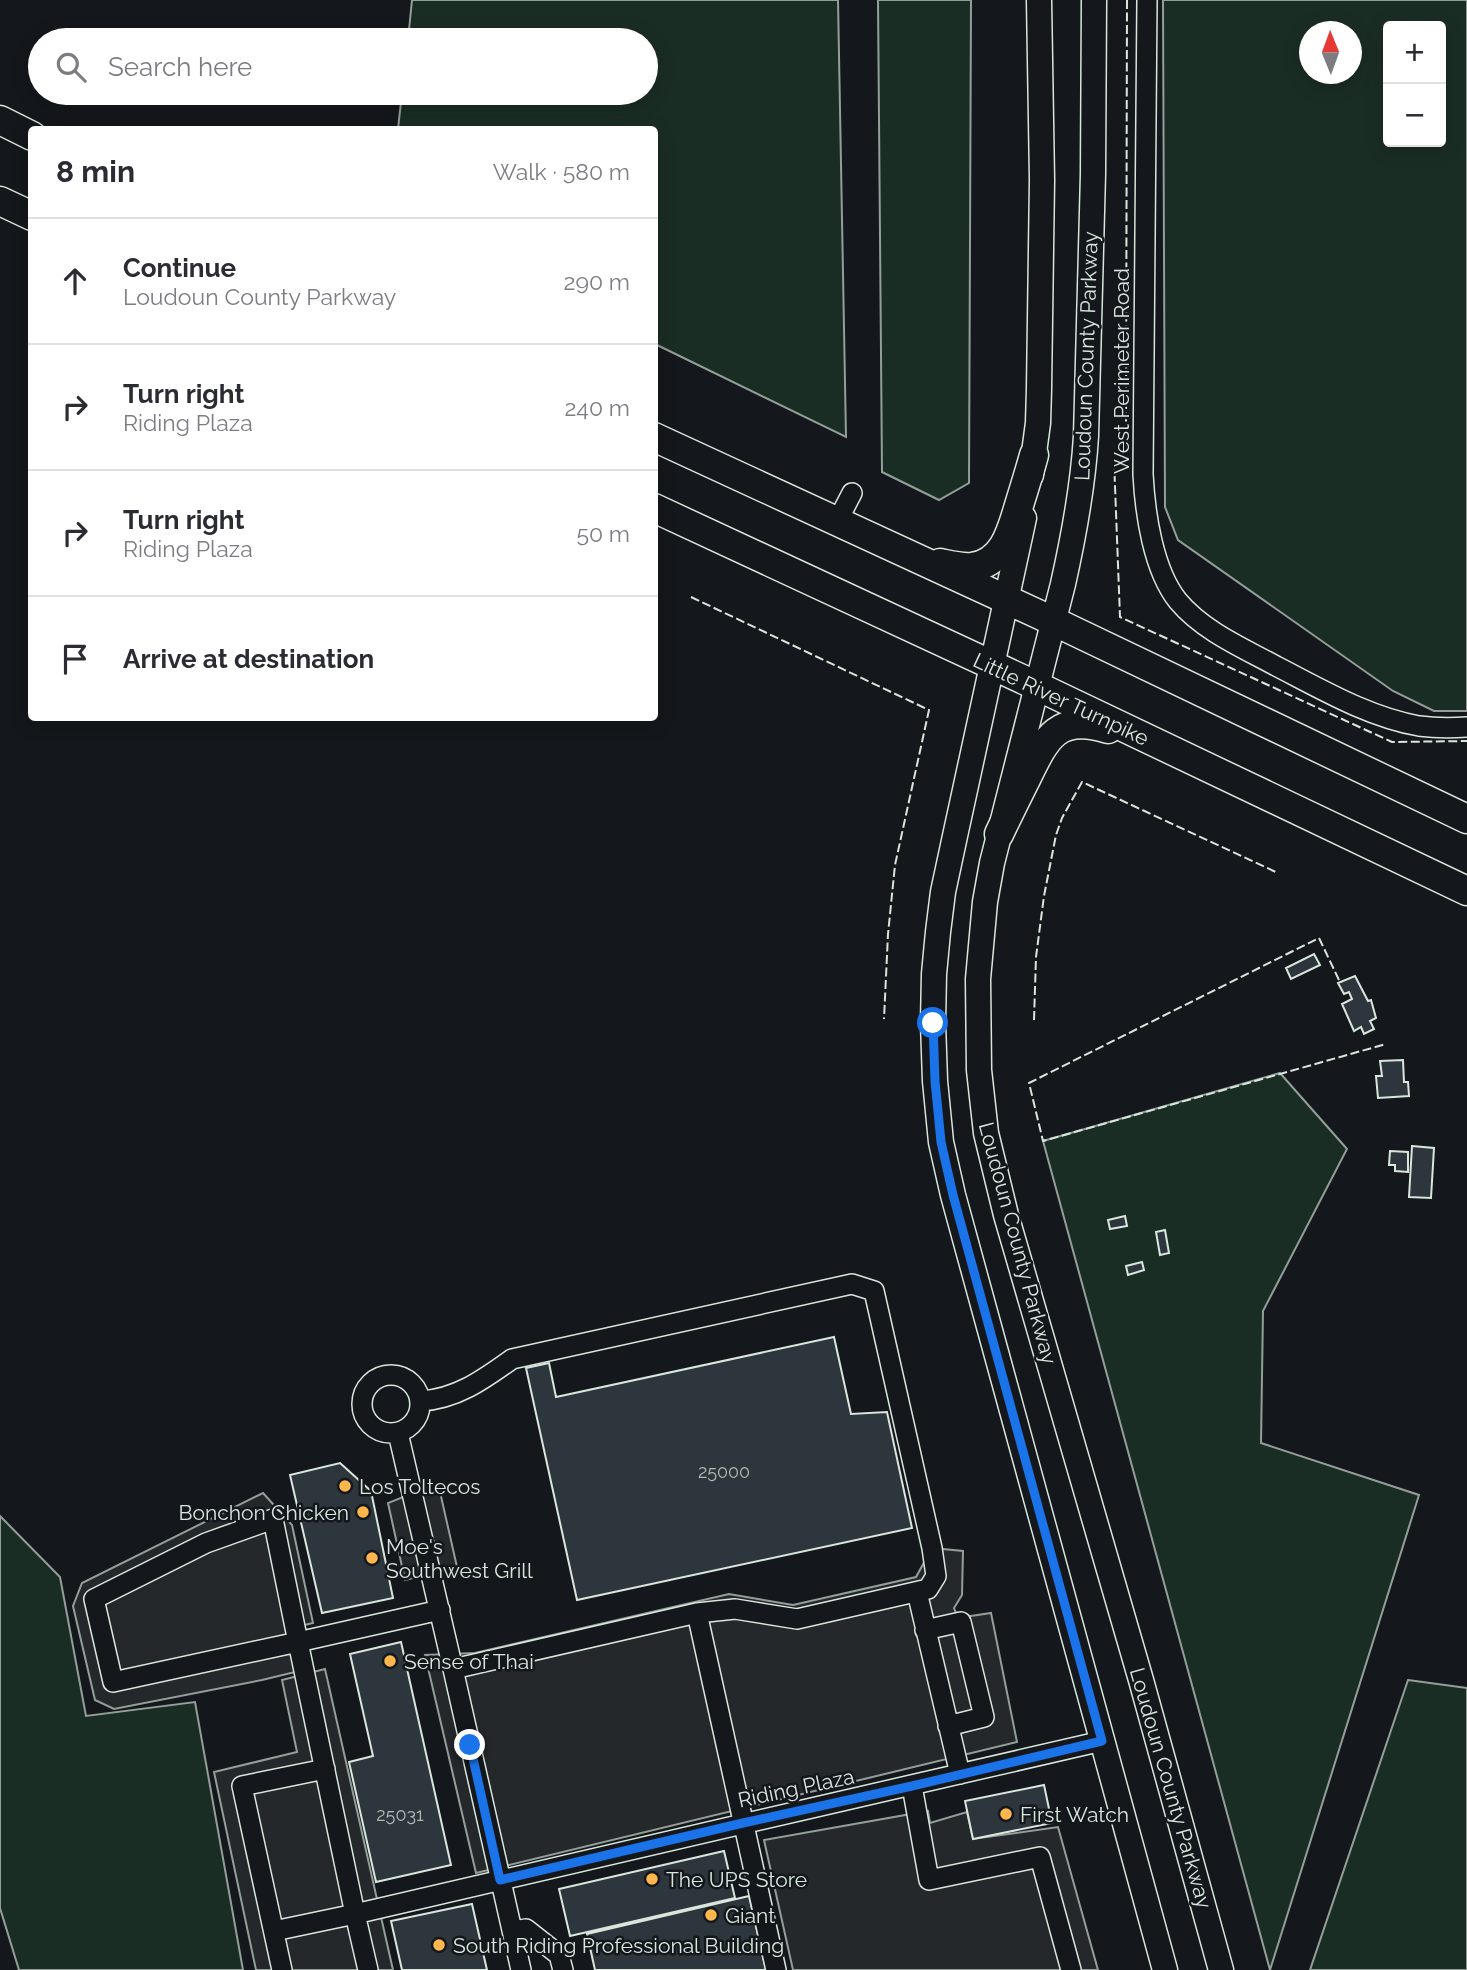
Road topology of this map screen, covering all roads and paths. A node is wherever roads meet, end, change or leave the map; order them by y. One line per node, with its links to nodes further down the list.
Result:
1 (1039, 0): 9 (main road)
2 (1094, 0): 15 (main road, Loudoun County Parkway)
3 (1147, 0): 18 (lane, West Perimeter Road)
4 (0, 120): 5 (highway)
5 (28, 134)
6 (0, 201): 7 (highway)
7 (28, 214)
8 (658, 439): 12 (highway)
9 (1034, 455): 13 (highway); 14 (main road)
10 (852, 493): 12 (lane)
11 (658, 510): 16 (highway, Little River Turnpike)
12 (837, 522): 13 (highway)
13 (901, 551): 14 (highway)
14 (1007, 601): 15 (highway); 16 (main road)
15 (1054, 621): 17 (main road, Loudoun County Parkway); 20 (highway)
16 (993, 667): 17 (highway, Little River Turnpike); 32 (main road)
17 (1037, 687): 19 (highway, Little River Turnpike); 21 (main road, Loudoun County Parkway)
18 (1467, 727)
19 (1167, 749): 21 (highway); 22 (highway, Little River Turnpike)
20 (1467, 818)
21 (999, 834): 48 (main road, Loudoun County Parkway)
22 (1467, 891)
23 (421, 1401): 24 (lane); 24 (lane); 25 (lane)
24 (398, 1433): 26 (lane)
25 (917, 1592): 27 (lane); 28 (lane)
26 (440, 1611): 29 (lane); 30 (lane)
27 (697, 1613): 30 (lane); 36 (lane)
28 (925, 1630): 31 (lane); 31 (lane)
29 (298, 1642): 29 (lane); 33 (lane)
30 (453, 1670): 37 (lane)
31 (948, 1726): 34 (lane)
32 (1102, 1741): 34 (lane, Riding Plaza); 47 (main road)
33 (325, 1769): 38 (lane); 39 (lane)
34 (960, 1774): 35 (lane, Riding Plaza)
35 (912, 1786): 36 (lane, Riding Plaza); 46 (lane)
36 (743, 1823): 37 (lane, Riding Plaza); 45 (lane)
37 (500, 1880): 38 (lane, Riding Plaza); 40 (lane)
38 (355, 1914): 39 (lane, Riding Plaza); 42 (lane)
39 (274, 1931): 41 (lane)
40 (513, 1931): 43 (lane); 44 (lane)
41 (282, 1970)
42 (368, 1970)
43 (521, 1970)
44 (563, 1970)
45 (776, 1970)
46 (1071, 1970)
47 (1165, 1970)
48 (1221, 1970)

